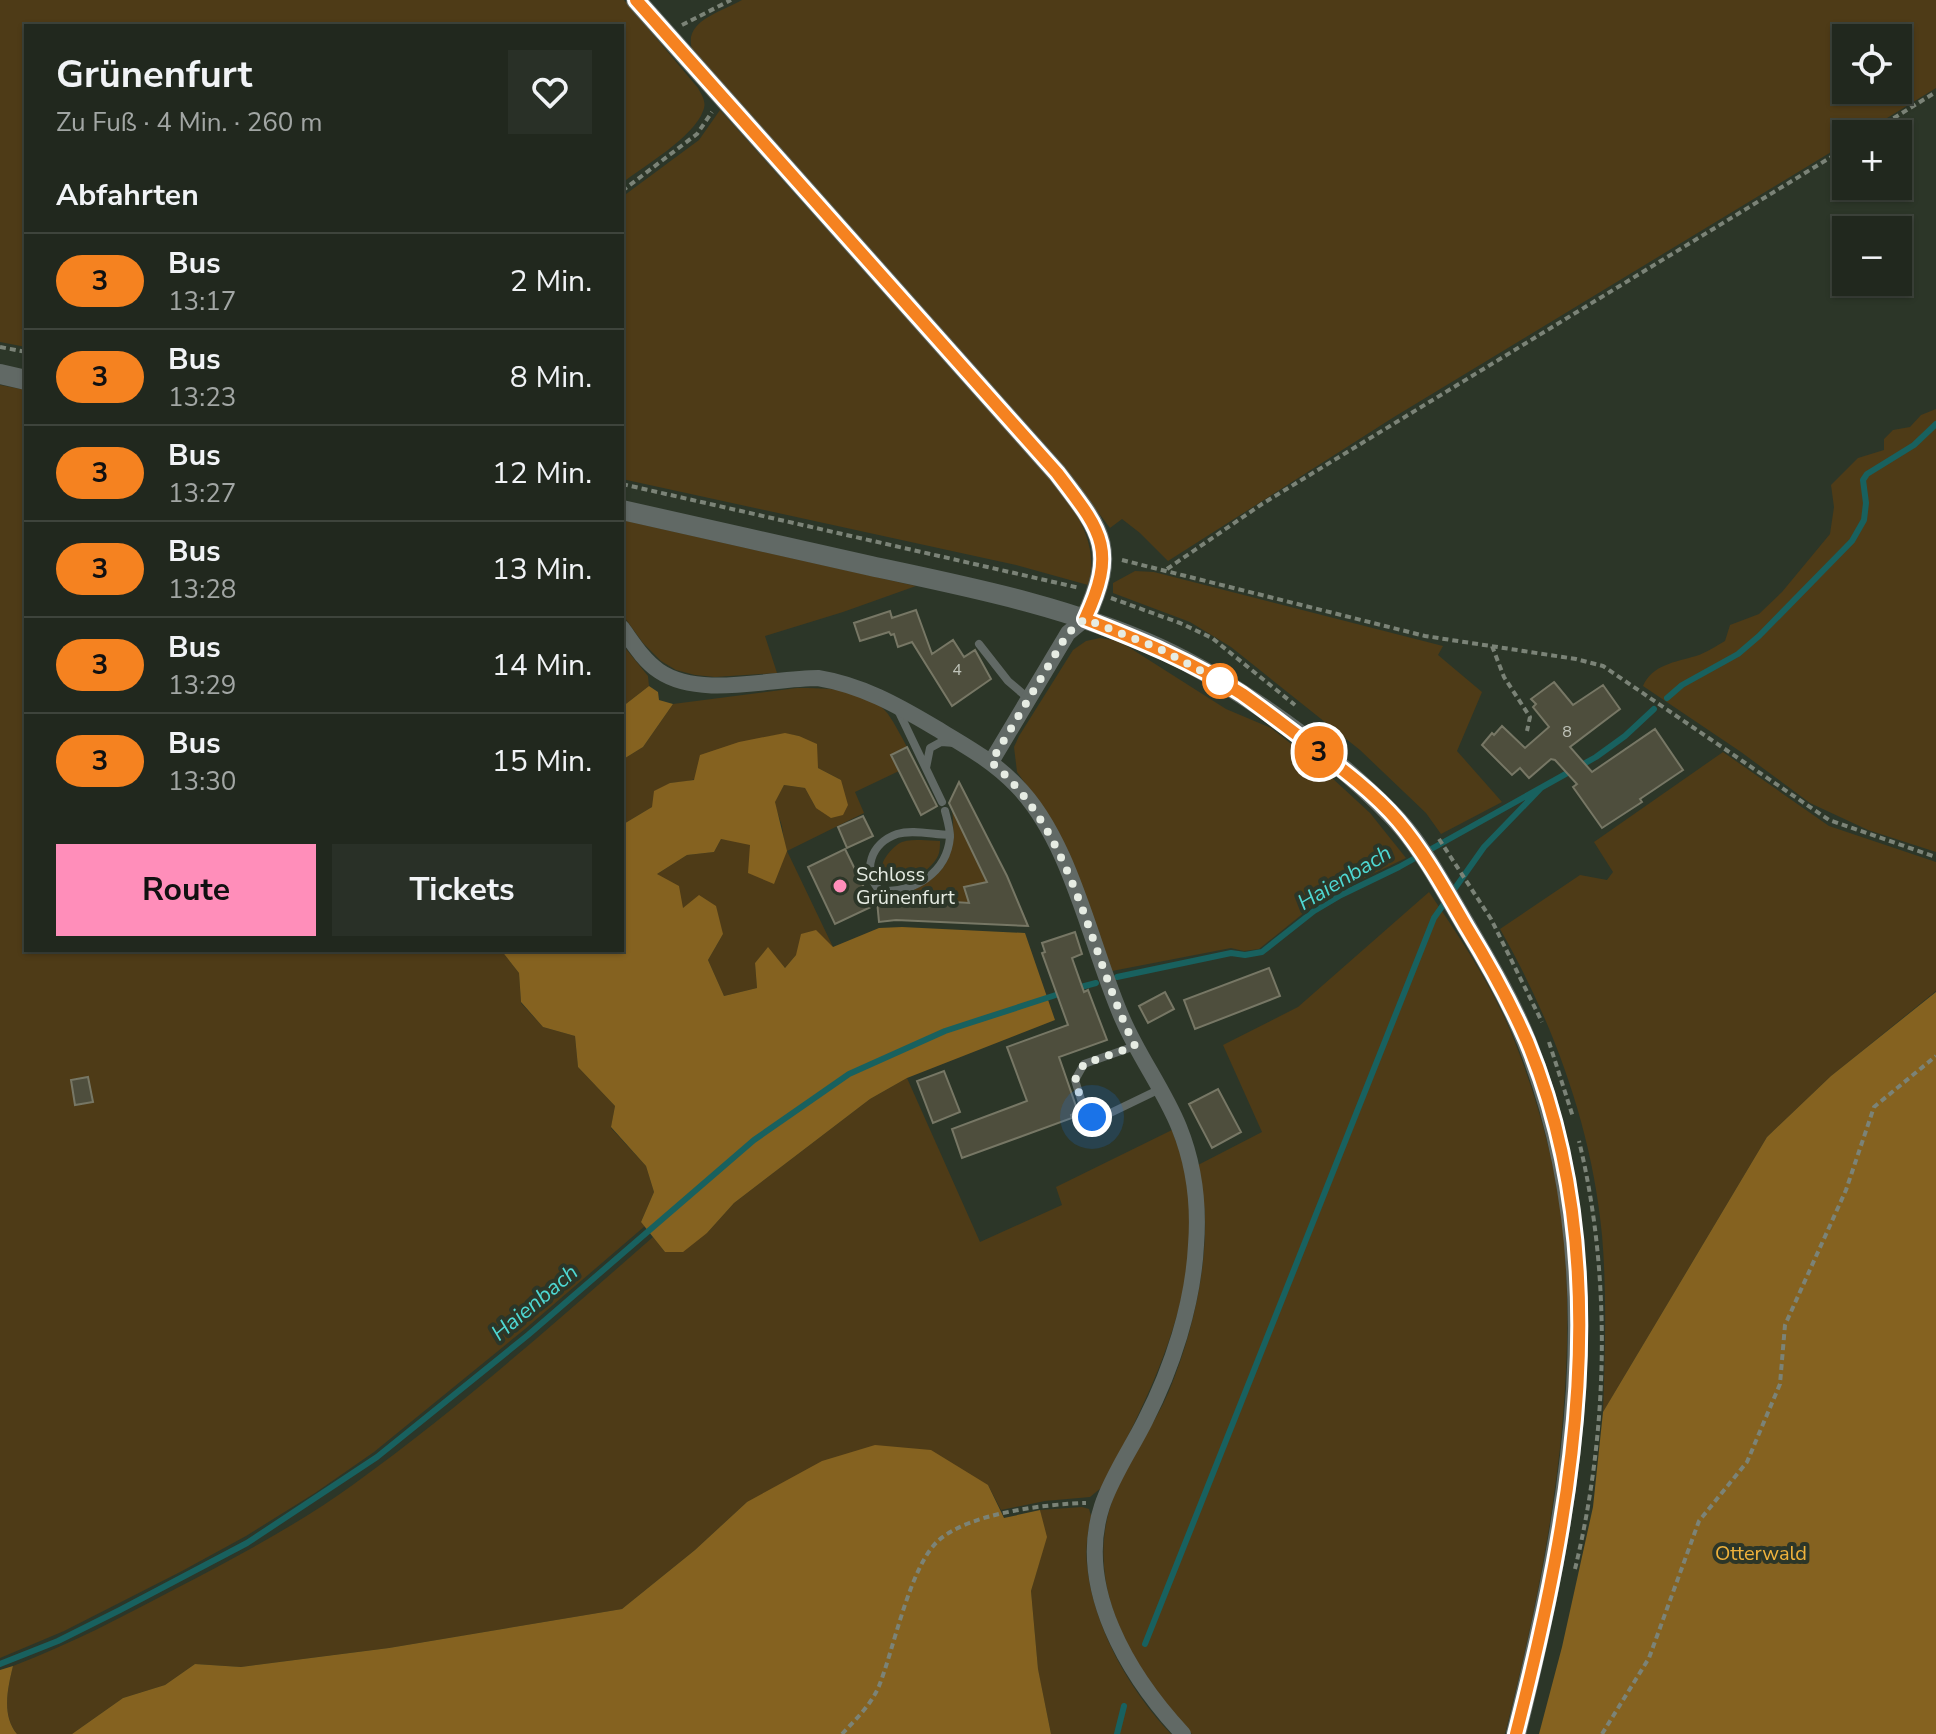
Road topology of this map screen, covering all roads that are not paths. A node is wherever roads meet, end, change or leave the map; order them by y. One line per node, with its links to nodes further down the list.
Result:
1 (636, 0): 5 (street)
2 (0, 374): 3 (street)
3 (24, 380)
4 (624, 510): 5 (street)
5 (1085, 619): 8 (street); 17 (street)
6 (624, 631): 9 (street)
7 (979, 644): 8 (lane)
8 (1030, 699): 11 (street)
9 (894, 704): 10 (street); 12 (lane)
10 (964, 743): 11 (street); 12 (lane)
11 (991, 762): 14 (street)
12 (926, 768): 13 (lane)
13 (950, 835): 13 (lane)
14 (1135, 1046): 15 (street); 15 (lane)
15 (1158, 1090): 16 (street)
16 (1183, 1734)
17 (1516, 1734)

